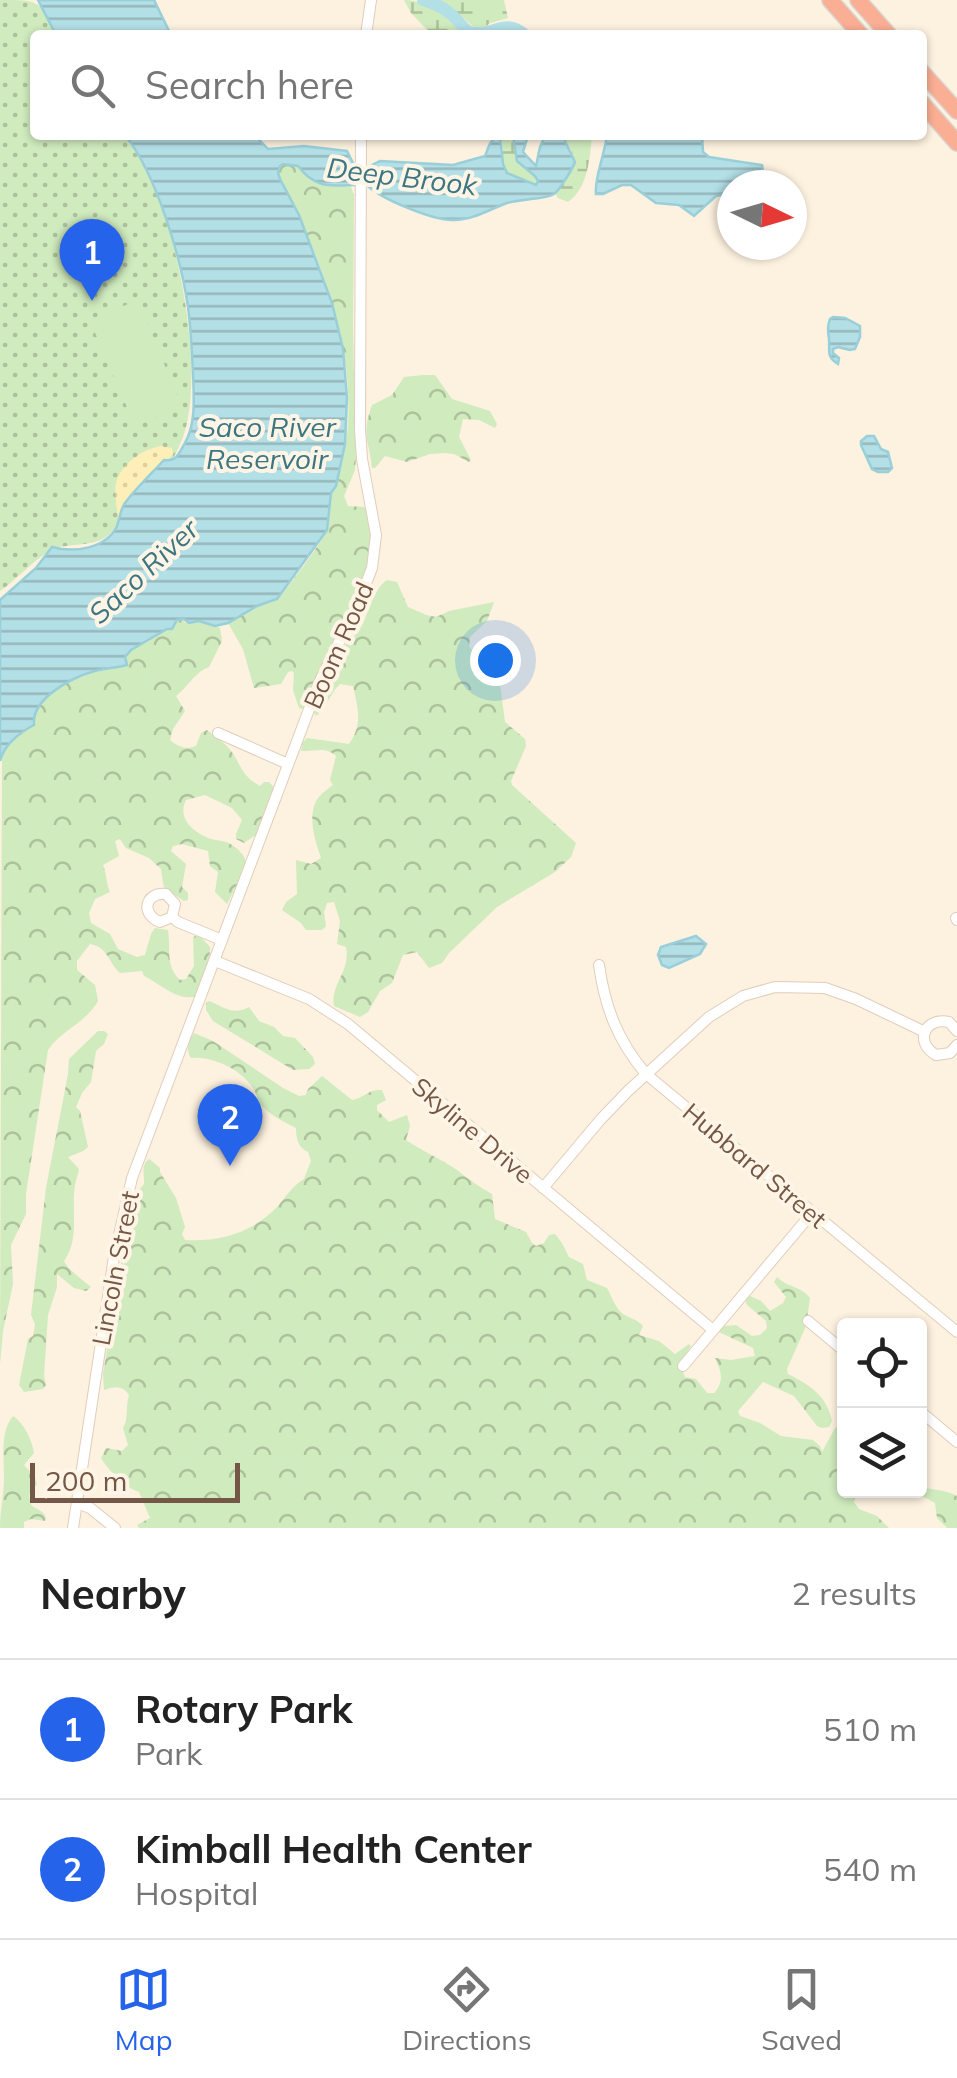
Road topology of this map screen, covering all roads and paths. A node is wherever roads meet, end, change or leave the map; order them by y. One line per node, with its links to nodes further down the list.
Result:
1 (370, 0): 4 (street)
2 (830, 0): 5 (highway)
3 (858, 0): 6 (highway)
4 (367, 30)
5 (857, 30)
6 (885, 30)
7 (927, 78): 9 (highway)
8 (927, 109): 11 (highway)
9 (957, 112)
10 (361, 140): 13 (street, Boom Road)
11 (957, 142)
12 (218, 732): 13 (street)
13 (288, 764): 15 (street, Boom Road)
14 (172, 917): 15 (street)
15 (222, 940): 16 (street, Boom Road)
16 (215, 961): 22 (street, Skyline Drive); 31 (street, Lincoln Street)
17 (599, 966): 21 (street, Hubbard Street)
18 (957, 1031): 19 (street)
19 (925, 1032): 20 (street); 21 (street)
20 (957, 1045)
21 (646, 1074): 22 (street); 23 (street, Hubbard Street)
22 (543, 1188): 25 (street, Skyline Drive)
23 (812, 1213): 25 (street); 26 (street, Hubbard Street)
24 (808, 1321): 27 (street)
25 (712, 1330): 28 (street)
26 (957, 1332)
27 (837, 1345)
28 (683, 1366)
29 (927, 1418): 30 (street)
30 (957, 1442)
31 (77, 1503): 32 (street, Lincoln Street); 33 (street)
32 (73, 1528)
33 (116, 1528)

